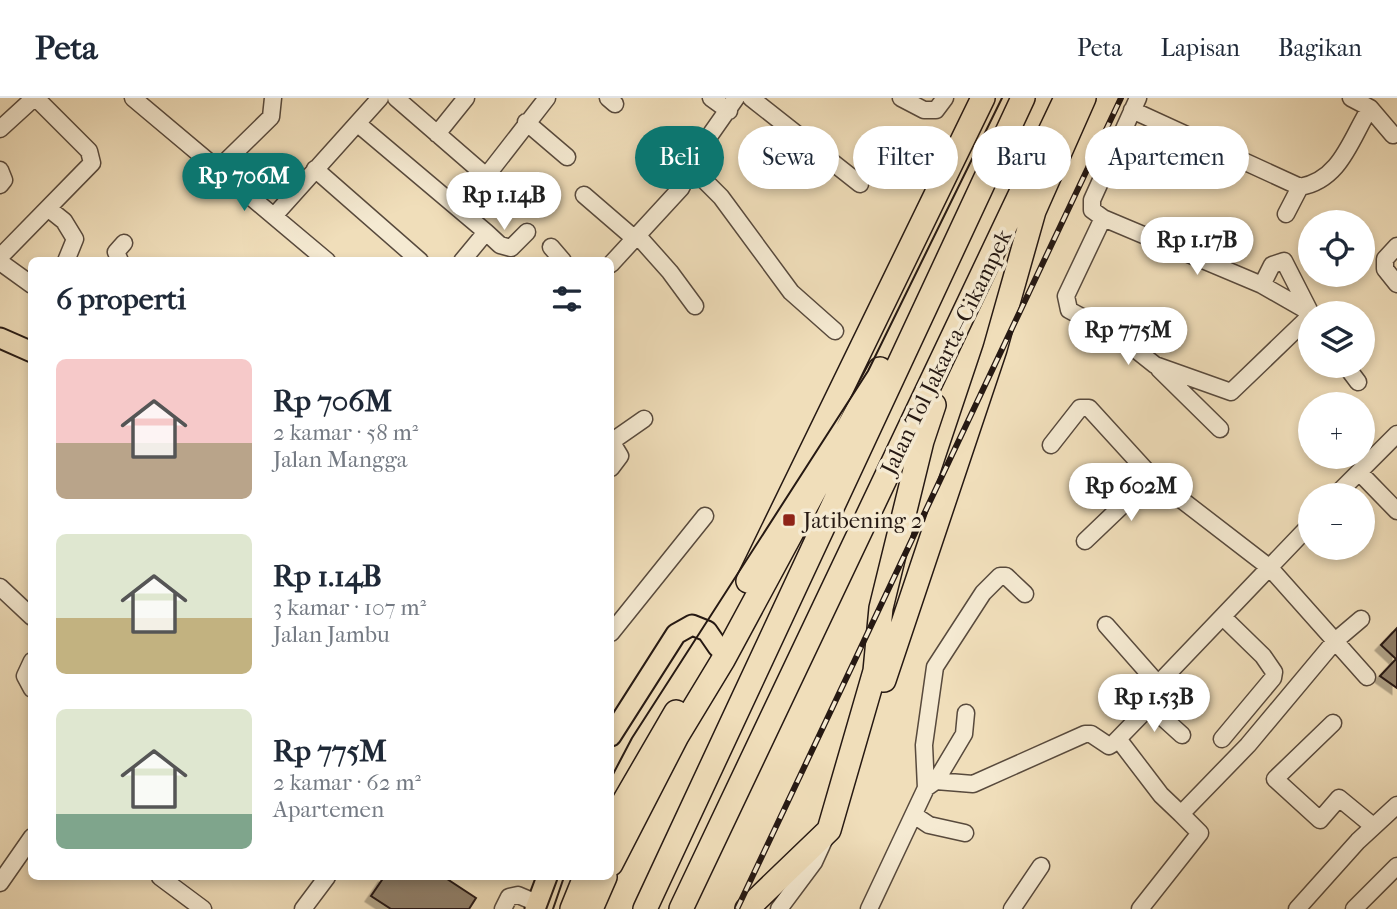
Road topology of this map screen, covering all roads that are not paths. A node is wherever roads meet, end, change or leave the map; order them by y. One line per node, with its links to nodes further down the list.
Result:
1 (35, 98): 23 (street); 37 (street)
2 (133, 98): 27 (street)
3 (274, 98): 27 (street)
4 (380, 98): 21 (street)
5 (396, 98): 24 (street)
6 (466, 98): 24 (street)
7 (547, 98): 20 (street)
8 (711, 98): 18 (street)
9 (751, 98): 31 (street)
10 (901, 98): 11 (street)
11 (945, 98)
12 (982, 98): 93 (highway)
13 (1022, 98): 113 (highway); 128 (highway, Jalan Tol Jakarta–Cikampek)
14 (1066, 98): 41 (highway, Jalan Tol Jakarta–Cikampek)
15 (1084, 98): 104 (highway)
16 (1351, 98): 19 (street)
17 (1135, 104): 33 (street); 42 (street)
18 (732, 105): 22 (street)
19 (1370, 108): 25 (street); 33 (street)
20 (526, 122): 26 (street); 30 (street)
21 (358, 124): 28 (street); 38 (street)
22 (717, 126)
23 (0, 129)
24 (437, 134): 30 (street)
25 (1393, 135)
26 (567, 157)
27 (219, 168): 40 (street)
28 (315, 169): 40 (street); 52 (street)
29 (0, 170): 32 (street)
30 (486, 176): 38 (street)
31 (853, 178)
32 (0, 185)
33 (1300, 187): 39 (street)
34 (680, 189): 45 (street)
35 (712, 189): 64 (street)
36 (584, 195): 45 (street)
37 (49, 209): 49 (street); 55 (street)
38 (460, 210): 43 (street)
39 (1286, 214)
40 (274, 216): 51 (street)
41 (1010, 217): 104 (highway); 129 (highway, Jalan Tol Jakarta–Cikampek)
42 (1103, 218): 59 (street); 67 (street)
43 (486, 232): 44 (street); 53 (street)
44 (527, 232)
45 (636, 237): 56 (street); 62 (street)
46 (124, 243): 50 (street)
47 (1397, 246): 58 (street)
48 (551, 247): 54 (street)
49 (68, 257)
50 (118, 257)
51 (322, 257)
52 (415, 257)
53 (465, 257)
54 (559, 257)
55 (0, 259): 57 (street)
56 (614, 261)
57 (28, 282)
58 (1397, 284)
59 (1262, 285): 60 (street); 61 (street)
60 (1304, 301)
61 (1298, 305)
62 (695, 306)
63 (1298, 324): 67 (street)
64 (835, 331)
65 (0, 338): 66 (main road)
66 (28, 350)
67 (1155, 365): 71 (street)
68 (1355, 378): 69 (street)
69 (1358, 382)
70 (644, 419): 73 (street)
71 (1220, 429)
72 (1397, 434): 77 (street)
73 (614, 439)
74 (1051, 445): 78 (street)
75 (614, 446): 76 (street)
76 (614, 464)
77 (1359, 472): 79 (street); 80 (street)
78 (1152, 477): 83 (street); 84 (street)
79 (1348, 483)
80 (1397, 511)
81 (705, 516): 91 (street)
82 (1298, 538): 84 (street)
83 (1085, 541)
84 (1270, 568): 88 (street); 92 (street)
85 (0, 587): 87 (street)
86 (1026, 594): 103 (street)
87 (28, 613)
88 (1224, 618): 95 (street); 101 (street)
89 (1361, 619): 92 (street)
90 (1106, 625): 95 (street)
91 (614, 629)
92 (1335, 641): 94 (street); 107 (street)
93 (718, 647): 99 (main road); 108 (highway)
94 (1367, 677)
95 (1158, 684): 96 (street)
96 (1150, 706): 100 (street); 102 (street)
97 (966, 713): 103 (street)
98 (1333, 723): 109 (street)
99 (614, 731)
100 (1182, 735)
101 (1222, 739)
102 (1119, 740): 103 (street); 107 (street)
103 (931, 785): 106 (street)
104 (843, 787): 110 (highway)
105 (1397, 805): 109 (street)
106 (914, 814): 111 (street); 132 (street)
107 (1181, 814): 134 (street)
108 (614, 818)
109 (1373, 826): 135 (street)
110 (829, 830): 130 (highway); 131 (street)
111 (965, 833)
112 (28, 843): 121 (street)
113 (614, 858)
114 (1041, 866): 133 (street)
115 (1397, 866): 136 (street)
116 (164, 880): 124 (street)
117 (325, 880): 123 (street)
118 (546, 880): 122 (main road)
119 (584, 880): 126 (highway)
120 (604, 880): 127 (highway)
121 (0, 883)
122 (536, 906): 125 (street)
123 (310, 907)
124 (203, 909)
125 (503, 909)
126 (572, 909)
127 (591, 909)
128 (645, 909)
129 (681, 909)
130 (747, 909)
131 (779, 909)
132 (869, 909)
133 (1012, 909)
134 (1140, 909)
135 (1297, 909)
136 (1354, 909)

